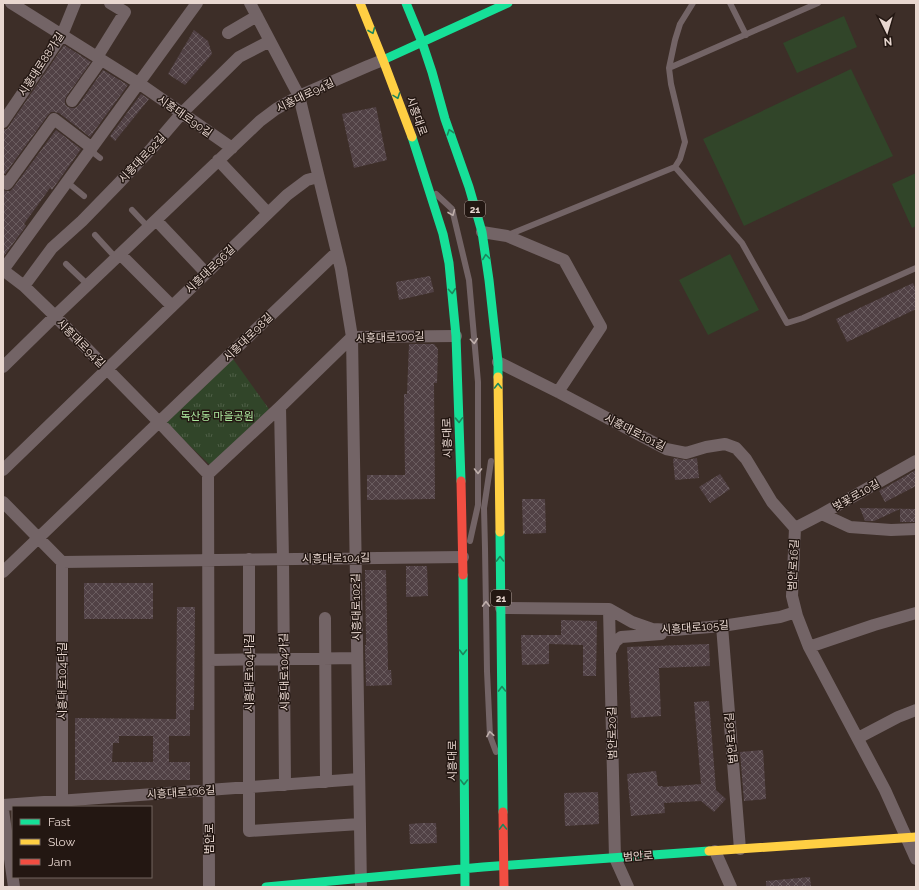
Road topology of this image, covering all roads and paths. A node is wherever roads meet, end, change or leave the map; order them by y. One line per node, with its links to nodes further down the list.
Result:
1 (11, 3): 14 (street, 시흥대로90길)
2 (75, 3): 14 (street, 시흥대로88가길)
3 (110, 3): 18 (street)
4 (197, 3): 21 (street)
5 (250, 3): 12 (street)
6 (360, 3): 19 (main road, 시흥대로, one-way to 19)
7 (406, 3): 17 (main road, 21)
8 (508, 3): 17 (main road)
9 (693, 3): 20 (lane)
10 (730, 3): 15 (lane)
11 (818, 3): 15 (lane)
12 (257, 16): 13 (street); 16 (street)
13 (228, 33)
14 (62, 35): 18 (street, 시흥대로90길); 25 (street, 시흥대로88가길)
15 (746, 35): 20 (lane)
16 (270, 41): 22 (street); 24 (street, 시흥대로92길)
17 (422, 42): 19 (main road); 38 (main road, 21, one-way to 17)
18 (99, 59): 21 (street, 시흥대로90길); 23 (street)
19 (383, 60): 22 (street, 시흥대로94길); 33 (main road, 시흥대로, one-way to 33)
20 (669, 68): 29 (lane)
21 (138, 84): 24 (street, 시흥대로90길); 27 (street)
22 (299, 96): 26 (street, 시흥대로94길); 30 (street)
23 (72, 101)
24 (182, 113): 26 (street, 시흥대로90길); 48 (street, 시흥대로92길)
25 (4, 120)
26 (232, 148): 28 (street, 시흥대로94길)
27 (94, 152): 31 (street); 32 (street)
28 (218, 160): 36 (street); 37 (street, 시흥대로94길)
29 (675, 167): 40 (lane); 44 (lane)
30 (318, 177): 36 (street, 시흥대로96길); 41 (street)
31 (3, 181)
32 (67, 182): 34 (lane); 45 (street)
33 (427, 185): 52 (main road, 시흥대로, one-way to 52); 74 (lane, one-way to 74)
34 (84, 196)
35 (132, 210): 37 (lane)
36 (268, 213): 46 (street, 시흥대로96길)
37 (152, 224): 42 (street, 시흥대로94길); 46 (street)
38 (482, 232): 40 (street); 53 (main road, 21, one-way to 38)
39 (95, 235): 42 (lane)
40 (507, 236): 56 (street)
41 (337, 252): 51 (street); 58 (street, 시흥대로98길)
42 (118, 256): 47 (street, 시흥대로94길); 49 (street)
43 (66, 264): 47 (lane)
44 (916, 268)
45 (3, 270): 48 (street)
46 (206, 274): 49 (street, 시흥대로96길)
47 (88, 284): 50 (street, 시흥대로94길)
48 (24, 286): 50 (street)
49 (172, 306): 55 (street, 시흥대로96길)
50 (54, 316): 54 (street, 시흥대로94길); 55 (street, 시흥대로94길)
51 (352, 336): 52 (street, 시흥대로100길); 57 (street, 시흥대로100길); 69 (street, 시흥대로102길)
52 (456, 336): 68 (main road, 시흥대로, one-way to 68)
53 (498, 362): 56 (street, 시흥대로101길); 59 (main road, 21, one-way to 53)
54 (3, 367)
55 (107, 369): 58 (street); 61 (street, 시흥대로96길)
56 (558, 392): 65 (street, 시흥대로101길)
57 (280, 407): 62 (street, 시흥대로100길); 71 (street)
58 (159, 422): 62 (street); 67 (street, 시흥대로98길)
59 (498, 425): 76 (main road, 21, one-way to 59); 92 (lane, one-way to 59)
60 (916, 461): 64 (street, 벚꽃로10길)
61 (3, 470)
62 (208, 474): 72 (street)
63 (3, 502): 67 (street)
64 (822, 514): 65 (street, 벚꽃로10길); 66 (street)
65 (795, 528): 78 (street, 범안로16길)
66 (916, 529)
67 (38, 538): 73 (street); 75 (street, 시흥대로98길)
68 (463, 557): 69 (street, 시흥대로104길); 74 (main road, 시흥대로)
69 (356, 558): 71 (street, 시흥대로104길); 85 (street, 시흥대로102길)
70 (249, 559): 71 (street, 시흥대로104길); 72 (street, 시흥대로104길); 86 (street, 시흥대로104나길)
71 (283, 559): 87 (street, 시흥대로104가길)
72 (209, 560): 73 (street, 시흥대로104길); 89 (street)
73 (62, 562): 98 (street, 시흥대로104다길)
74 (463, 571): 108 (main road, 시흥대로, one-way to 108)
75 (3, 572)
76 (501, 608): 77 (street, 시흥대로105길); 92 (main road, 21, one-way to 76)
77 (609, 609): 82 (street, 시흥대로105길); 84 (street, 범안로20길)
78 (796, 612): 81 (street, 시흥대로105길); 83 (street, 범안로16길)
79 (916, 613): 83 (street)
80 (325, 618): 88 (street)
81 (722, 626): 82 (street, 시흥대로105길); 103 (street, 범안로18길)
82 (674, 630): 84 (street)
83 (809, 647): 91 (street, 범안로16길)
84 (610, 652): 105 (street, 범안로20길)
85 (357, 658): 88 (street); 93 (street, 시흥대로102길)
86 (249, 659): 87 (street); 89 (street); 96 (street, 시흥대로104나길)
87 (284, 659): 88 (street); 95 (street, 시흥대로104가길)
88 (325, 659): 94 (street)
89 (209, 660): 97 (street)
90 (916, 710): 91 (street)
91 (858, 738): 102 (street, 범안로16길)
92 (503, 770): 107 (main road, 21, one-way to 92)
93 (359, 779): 94 (street, 시흥대로106길); 101 (street, 시흥대로102길)
94 (326, 782): 95 (street, 시흥대로106길)
95 (285, 785): 96 (street, 시흥대로106길)
96 (249, 788): 97 (street, 시흥대로106길); 101 (street, 시흥대로104나길)
97 (209, 790): 98 (street, 시흥대로106길); 111 (street, 범안로)
98 (62, 801): 99 (street, 시흥대로106길)
99 (3, 805)
100 (3, 810): 109 (street)
101 (360, 824): 110 (street, 시흥대로102길)
102 (911, 837): 103 (main road, 범안로); 106 (street, 범안로16길)
103 (740, 849): 104 (main road, 범안로)
104 (715, 851): 105 (main road, 범안로); 116 (street)
105 (615, 858): 107 (main road, 범안로); 115 (street)
106 (916, 859)
107 (504, 866): 108 (main road, 범안로); 114 (main road, 21)
108 (465, 868): 110 (main road, 범안로); 113 (main road, 시흥대로)
109 (12, 873)
110 (361, 883): 112 (main road, 범안로)
111 (210, 887)
112 (266, 887)
113 (465, 887)
114 (504, 887)
115 (628, 887)
116 (731, 887)

